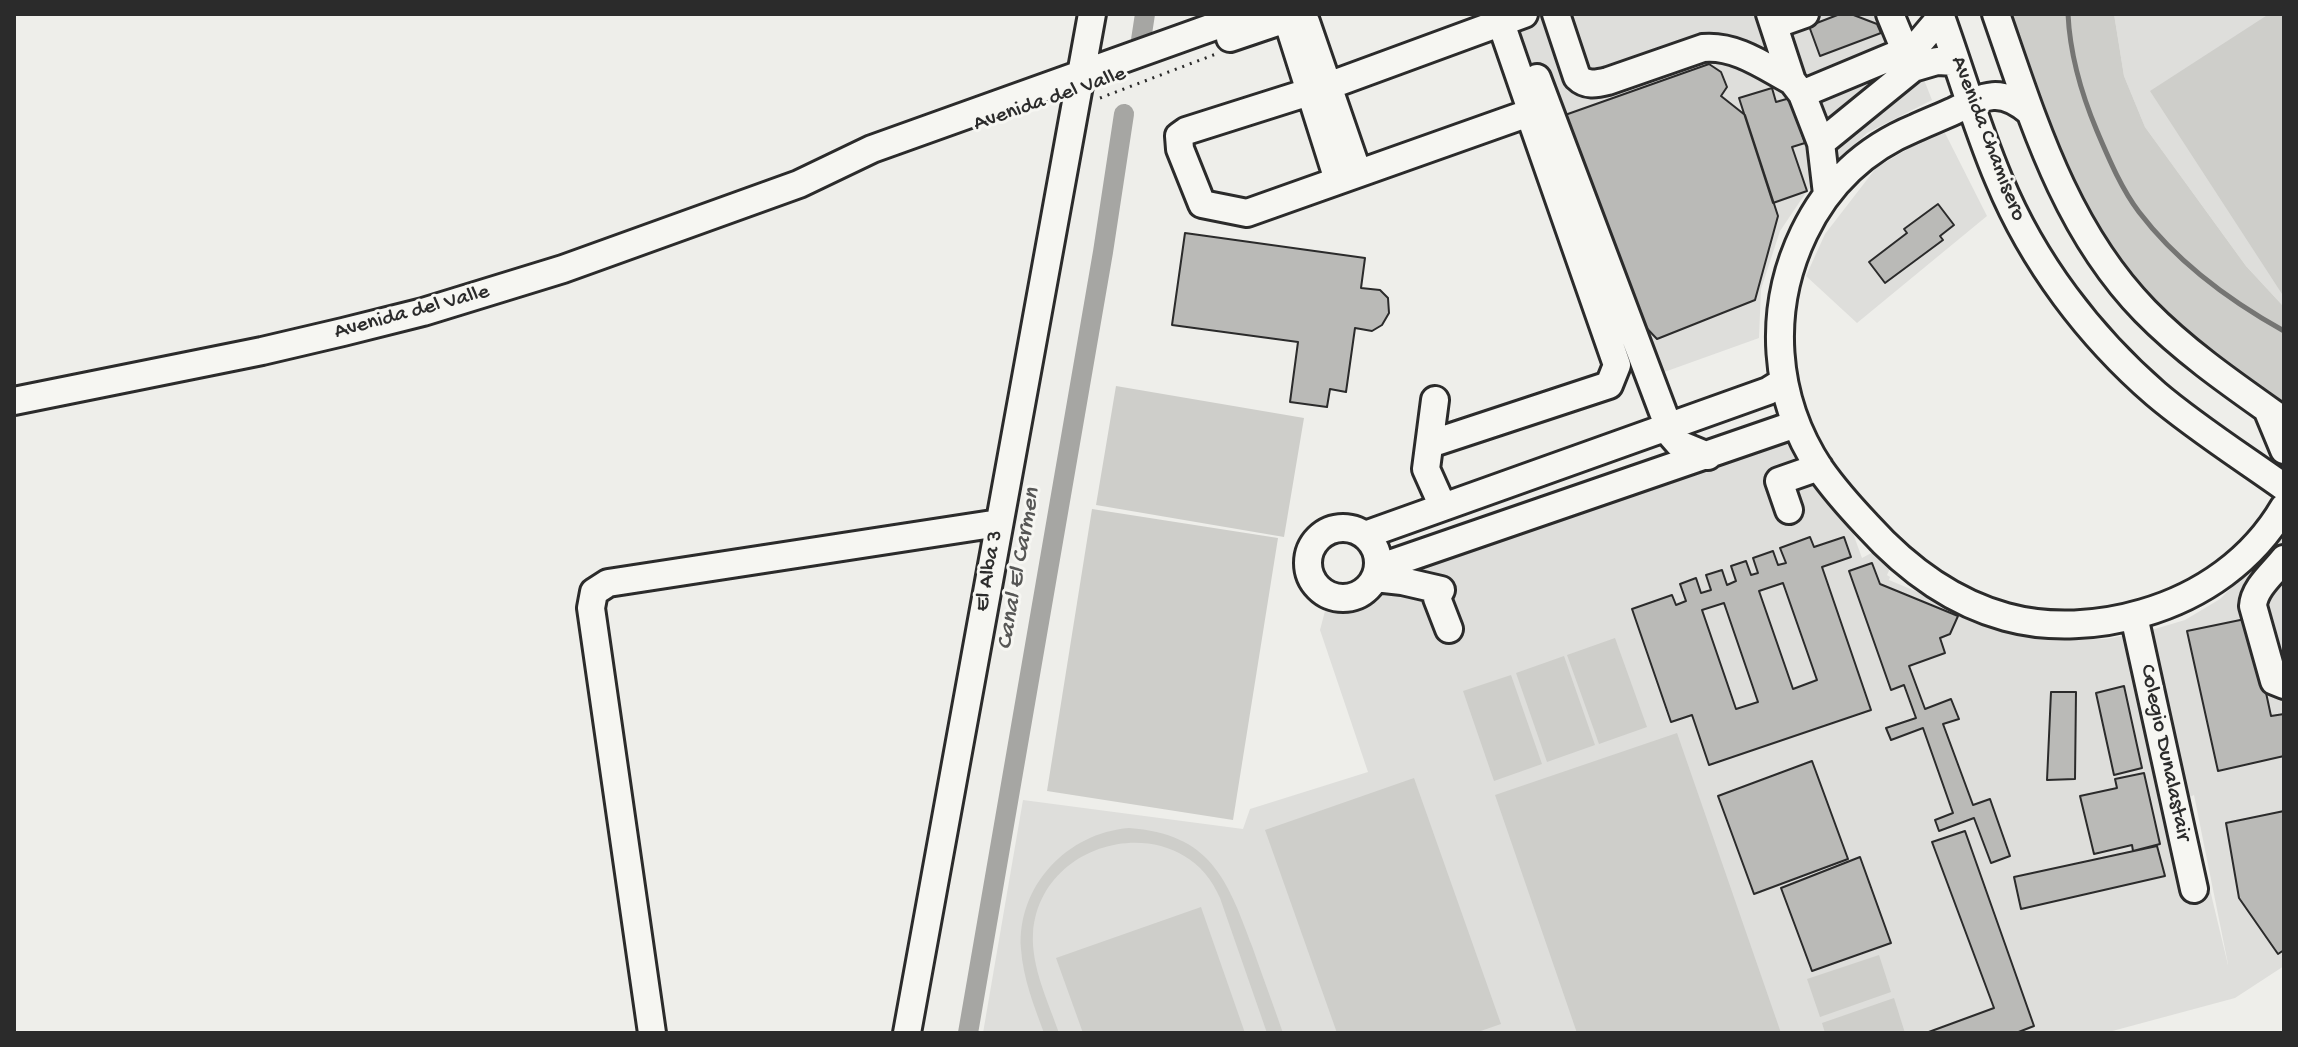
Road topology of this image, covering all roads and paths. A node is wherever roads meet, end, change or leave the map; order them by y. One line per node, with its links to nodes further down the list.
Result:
1 (1092, 14): 16 (street, El Alba 3)
2 (1249, 14): 16 (street, Avenida del Valle)
3 (1556, 14): 15 (street)
4 (1805, 14): 10 (street)
5 (1890, 14): 12 (street)
6 (1996, 14): 18 (street)
7 (1940, 15): 12 (street); 13 (street, Avenida Chamisero)
8 (1297, 16): 14 (street); 16 (street, Avenida del Valle)
9 (1513, 18): 14 (street); 19 (street); 29 (street)
10 (1772, 19): 15 (street)
11 (1217, 54): 16 (path)
12 (1909, 60): 13 (street); 15 (street); 20 (street)
13 (1956, 62): 17 (street, Avenida Chamisero)
14 (1319, 88): 22 (street); 22 (street)
15 (1797, 88): 20 (street)
16 (1077, 90): 26 (street, Avenida del Valle); 38 (street, El Alba 3)
17 (1969, 102): 18 (street); 21 (street); 34 (street, Avenida Chamisero)
18 (2030, 112): 27 (street)
19 (1529, 113): 22 (street); 30 (street)
20 (1821, 143): 21 (street); 23 (street)
21 (1856, 161): 23 (street)
22 (1348, 177)
23 (1827, 194): 24 (street)
24 (1784, 381): 28 (street); 29 (street)
25 (1435, 400): 30 (street)
26 (14, 401)
27 (2276, 415): 31 (street)
28 (1796, 424): 32 (street); 33 (street)
29 (1668, 427): 32 (street); 35 (street)
30 (1430, 444): 35 (street)
31 (2284, 450)
32 (1708, 456): 41 (street)
33 (1819, 467): 37 (street); 42 (street)
34 (2284, 487)
35 (1443, 507): 39 (street)
36 (2284, 507): 42 (street)
37 (1789, 510)
38 (999, 523): 46 (street); 47 (street, El Alba 3)
39 (1365, 535): 41 (street); 41 (street)
40 (2284, 559): 44 (street)
41 (1377, 573): 43 (street)
42 (2134, 616): 45 (street, Colegio Dunalastair)
43 (1449, 629)
44 (2284, 685)
45 (2194, 889)
46 (652, 1033)
47 (907, 1033)

